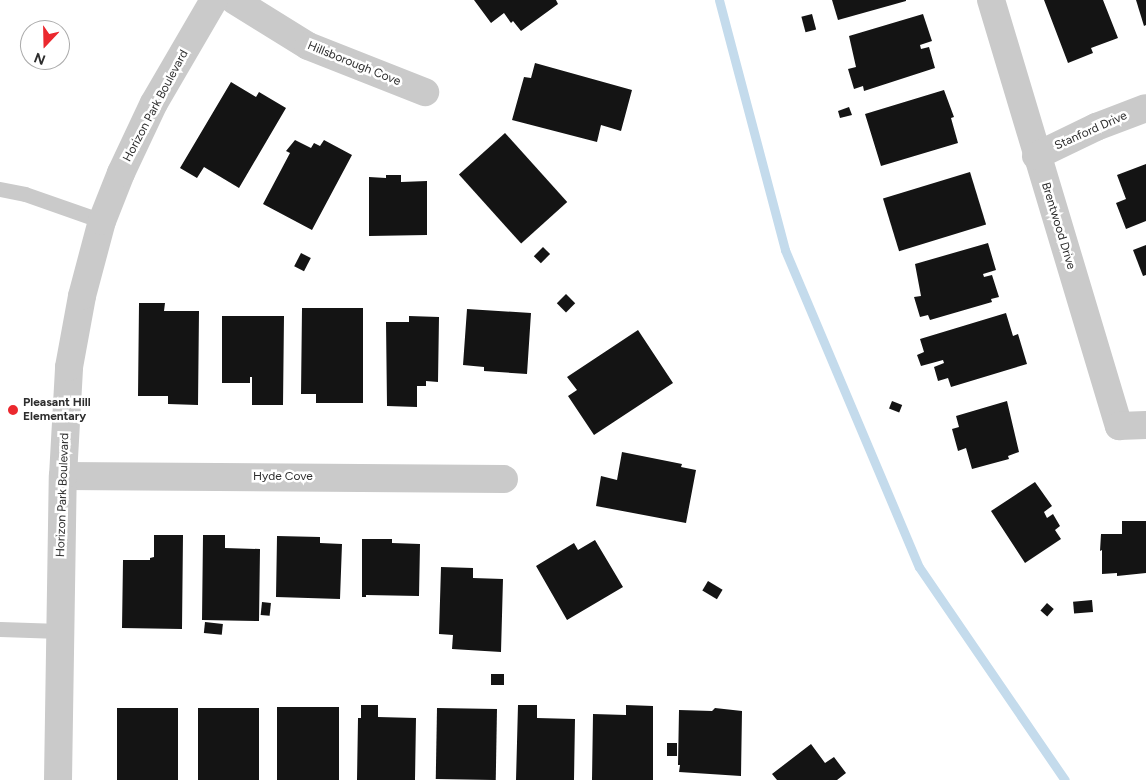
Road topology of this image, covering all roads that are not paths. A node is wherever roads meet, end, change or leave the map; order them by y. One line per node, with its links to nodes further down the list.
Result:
1 (214, 0): 8 (street, Horizon Park Boulevard)
2 (234, 0): 4 (street, Hillsborough Cove)
3 (991, 0): 6 (street, Brentwood Drive)
4 (425, 92)
5 (1146, 108): 6 (street, Stanford Drive)
6 (1036, 156): 9 (street, Brentwood Drive)
7 (0, 189): 8 (lane)
8 (102, 221): 10 (street, Horizon Park Boulevard)
9 (1146, 425)
10 (63, 476): 11 (street, Hyde Cove); 13 (street, Horizon Park Boulevard)
11 (504, 479)
12 (0, 629): 13 (lane)
13 (60, 631): 14 (street, Horizon Park Boulevard)
14 (58, 780)

